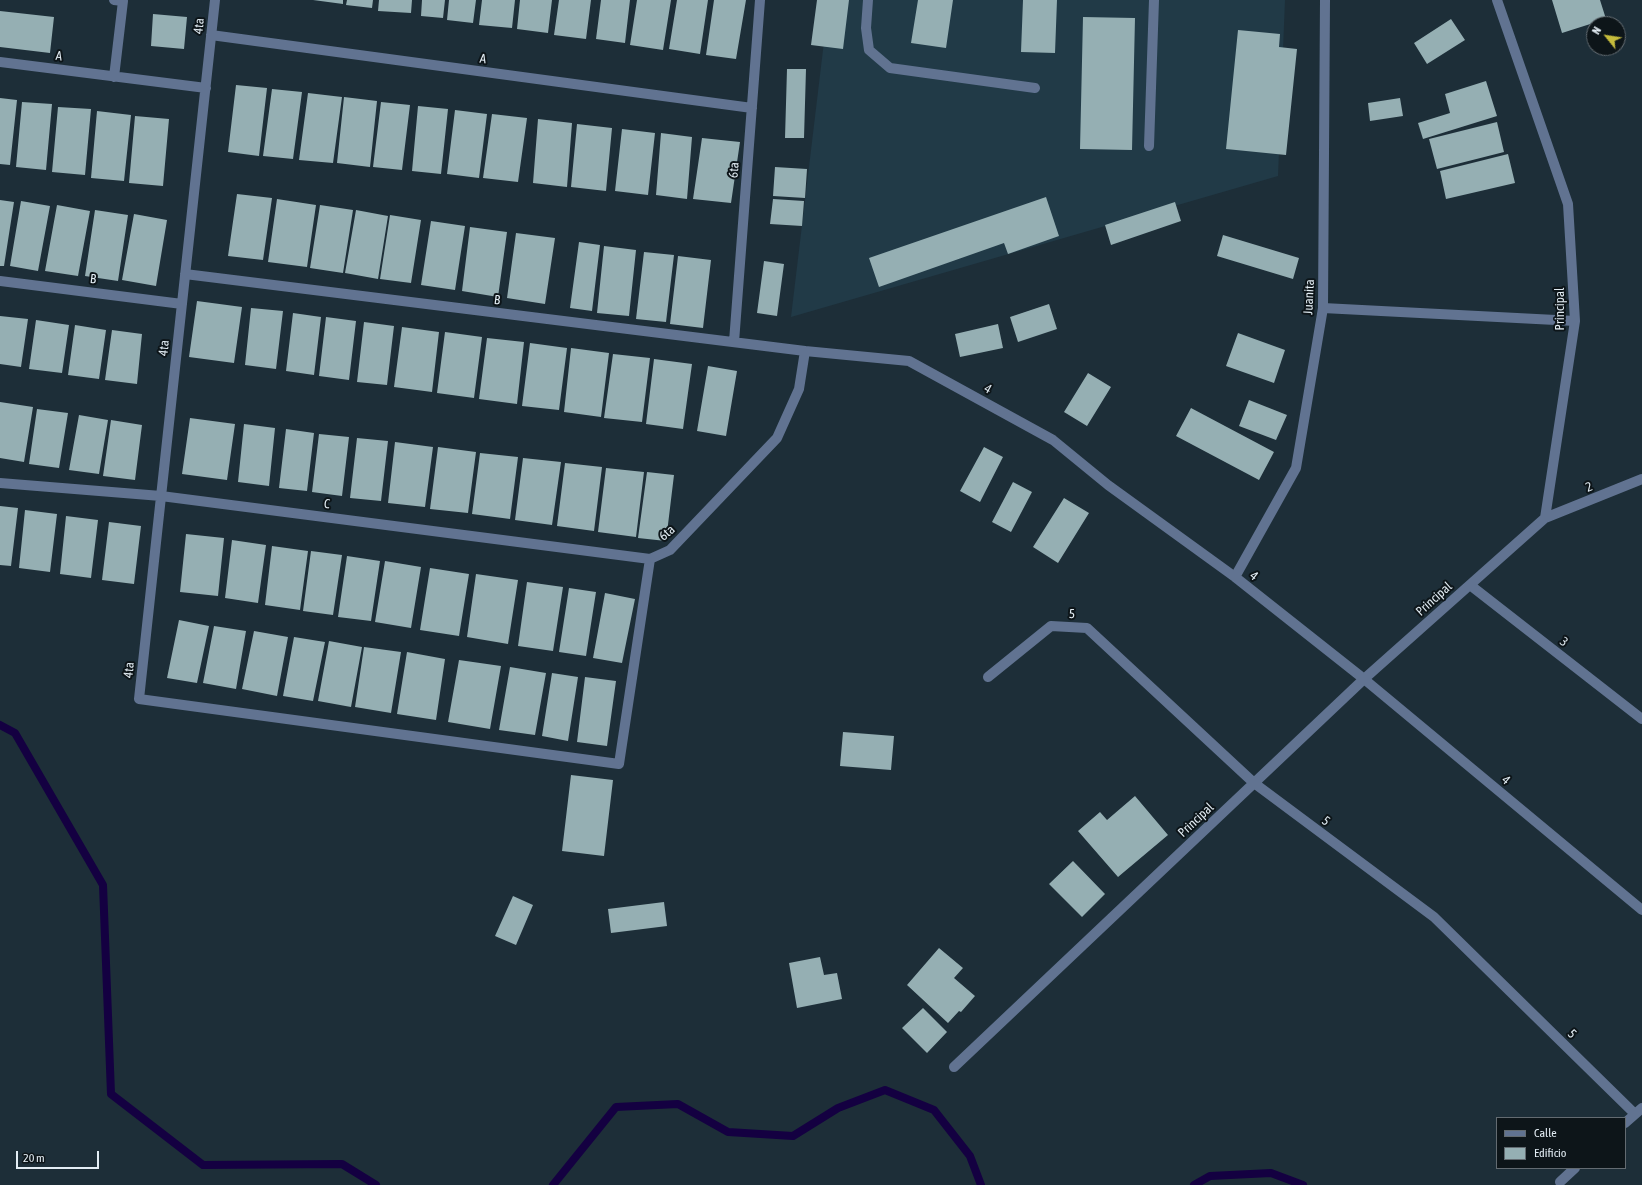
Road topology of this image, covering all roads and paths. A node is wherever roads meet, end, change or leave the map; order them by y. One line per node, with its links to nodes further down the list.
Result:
1 (114, 0): 10 (street)
2 (215, 0): 8 (street, 4ta)
3 (760, 0): 13 (street, 6ta)
4 (868, 0): 12 (street)
5 (1154, 0): 14 (street)
6 (1325, 0): 18 (street, Juanita)
7 (1497, 0): 19 (street, Principal)
8 (212, 35): 11 (street, 4ta); 13 (street, A)
9 (0, 62): 10 (street, A)
10 (114, 76): 11 (street, A)
11 (206, 88): 15 (street, 4ta)
12 (1035, 88)
13 (752, 108): 20 (street, 6ta)
14 (1149, 146)
15 (185, 274): 17 (street, 4ta); 20 (street, B)
16 (0, 281): 17 (street, B)
17 (182, 304): 24 (street, 4ta)
18 (1324, 308): 19 (street); 27 (street, Juanita)
19 (1575, 321): 25 (street, Principal)
20 (734, 342): 21 (street, B)
21 (805, 351): 26 (street, 6ta); 27 (street, 4)
22 (1642, 479): 25 (street, 2)
23 (0, 483): 24 (street, C)
24 (161, 496): 26 (street, C); 26 (street, 4ta)
25 (1545, 518): 28 (street, Principal)
26 (650, 559)
27 (1235, 577): 30 (street, 4)
28 (1470, 585): 30 (street, Principal); 31 (street, 3)
29 (988, 677): 32 (street, 5)
30 (1364, 679): 32 (street, Principal); 33 (street, 4)
31 (1642, 719)
32 (1254, 783): 34 (street, Principal); 35 (street, 5)
33 (1642, 910)
34 (954, 1066)
35 (1638, 1111): 36 (street)
36 (1626, 1122)
37 (1574, 1169): 38 (street)
38 (1560, 1182)

